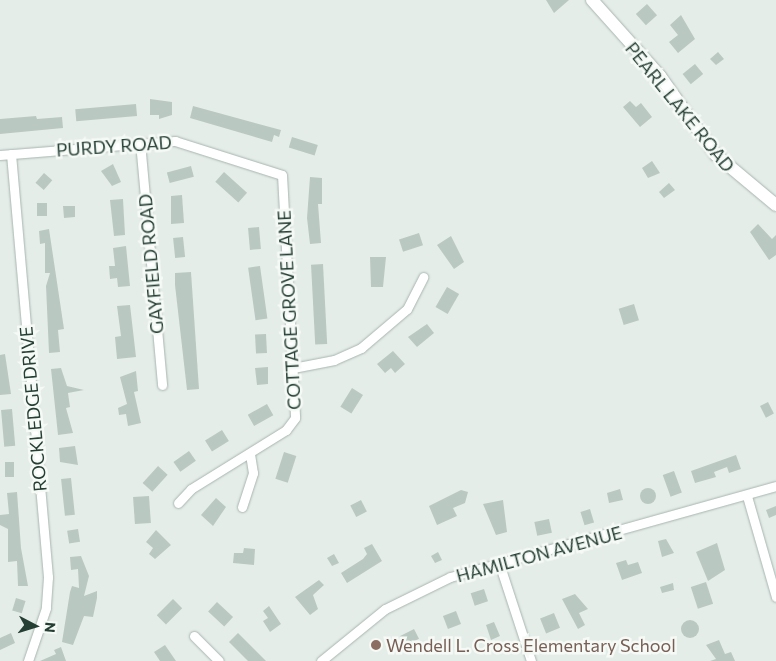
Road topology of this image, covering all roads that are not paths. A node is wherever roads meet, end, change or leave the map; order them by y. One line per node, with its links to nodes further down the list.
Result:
1 (592, 0): 6 (main road, PEARL LAKE ROAD)
2 (140, 142): 3 (street, PURDY ROAD); 5 (street, PURDY ROAD); 9 (street, GAYFIELD ROAD)
3 (11, 154): 4 (street, PURDY ROAD); 18 (street, ROCKLEDGE DRIVE)
4 (0, 155)
5 (282, 174): 8 (street, COTTAGE GROVE LANE)
6 (776, 205)
7 (423, 277): 8 (street)
8 (293, 368): 10 (street, COTTAGE GROVE LANE)
9 (162, 385)
10 (250, 454): 13 (street, COTTAGE GROVE LANE); 14 (street)
11 (776, 486): 12 (street, HAMILTON AVENUE)
12 (747, 496): 15 (street, HAMILTON AVENUE); 16 (street)
13 (178, 504)
14 (242, 507)
15 (499, 563): 20 (street, HAMILTON AVENUE); 21 (street)
16 (776, 597)
17 (194, 636): 19 (street)
18 (28, 661)
19 (219, 661)
20 (321, 661)
21 (531, 661)

